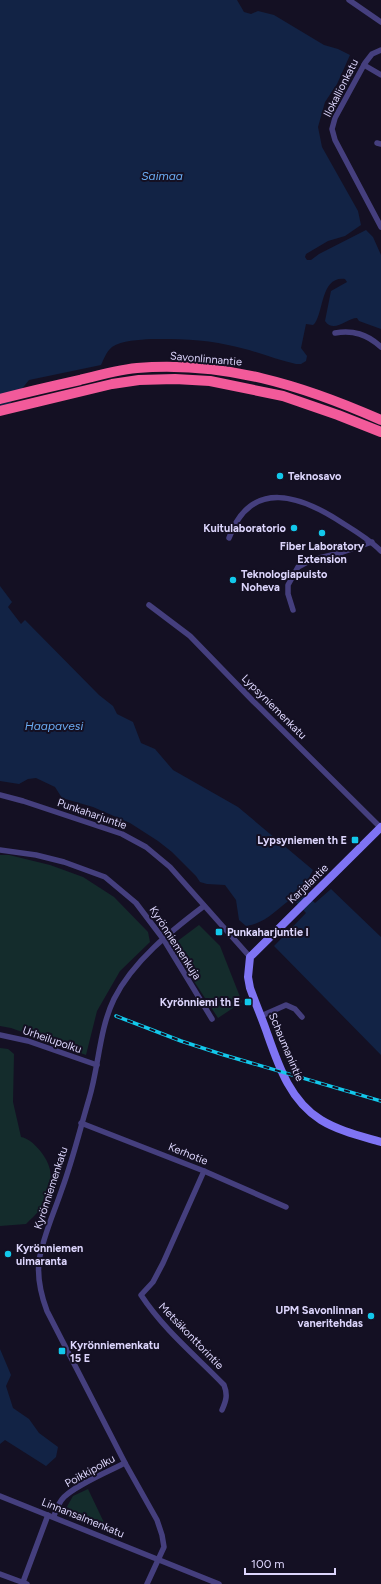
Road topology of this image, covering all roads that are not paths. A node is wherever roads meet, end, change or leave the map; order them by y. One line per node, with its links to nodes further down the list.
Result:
1 (349, 0): 2 (street)
2 (381, 22)
3 (381, 50): 4 (street, Ilokallionkatu)
4 (364, 65): 5 (street); 6 (street, Ilokallionkatu)
5 (381, 75)
6 (381, 227)
7 (335, 333): 8 (street)
8 (381, 346)
9 (0, 399): 11 (highway, Savonlinnantie)
10 (0, 410): 12 (highway, Savonlinnantie)
11 (381, 420)
12 (381, 432)
13 (229, 538): 14 (street)
14 (372, 542): 15 (street); 17 (street)
15 (381, 551)
16 (149, 605): 19 (street, Lypsyniemenkatu)
17 (293, 610)
18 (0, 795): 21 (street, Punkaharjuntie)
19 (381, 827): 23 (street, Karjalantie)
20 (0, 850): 22 (street, Kyrönniemenkuja)
21 (204, 906): 22 (street, Kyrönniemenkatu); 23 (street, Punkaharjuntie)
22 (164, 940): 26 (street, Kyrönniemenkuja); 28 (street, Kyrönniemenkatu)
23 (250, 957): 24 (street, Schaumanintie)
24 (261, 1016): 25 (street); 30 (street, Schaumanintie)
25 (302, 1017)
26 (212, 1019)
27 (0, 1035): 28 (street, Urheilupolku)
28 (97, 1066): 29 (street, Kyrönniemenkatu)
29 (81, 1123): 31 (street, Kerhotie); 34 (street, Kyrönniemenkatu)
30 (381, 1142)
31 (204, 1171): 32 (street, Kerhotie); 33 (street, Metsäkonttorintie)
32 (286, 1207)
33 (222, 1410)
34 (125, 1463): 36 (street, Poikkipolku); 37 (street, Kyrönniemenkatu)
35 (0, 1496): 36 (street, Linnansalmenkatu)
36 (51, 1516): 37 (street, Linnansalmenkatu); 39 (street, Poikkipolku)
37 (158, 1560): 40 (street, Kyrönniemenkatu); 41 (street, Linnansalmenkatu)
38 (0, 1574): 39 (street)
39 (24, 1583)
40 (147, 1584)
41 (219, 1584)

